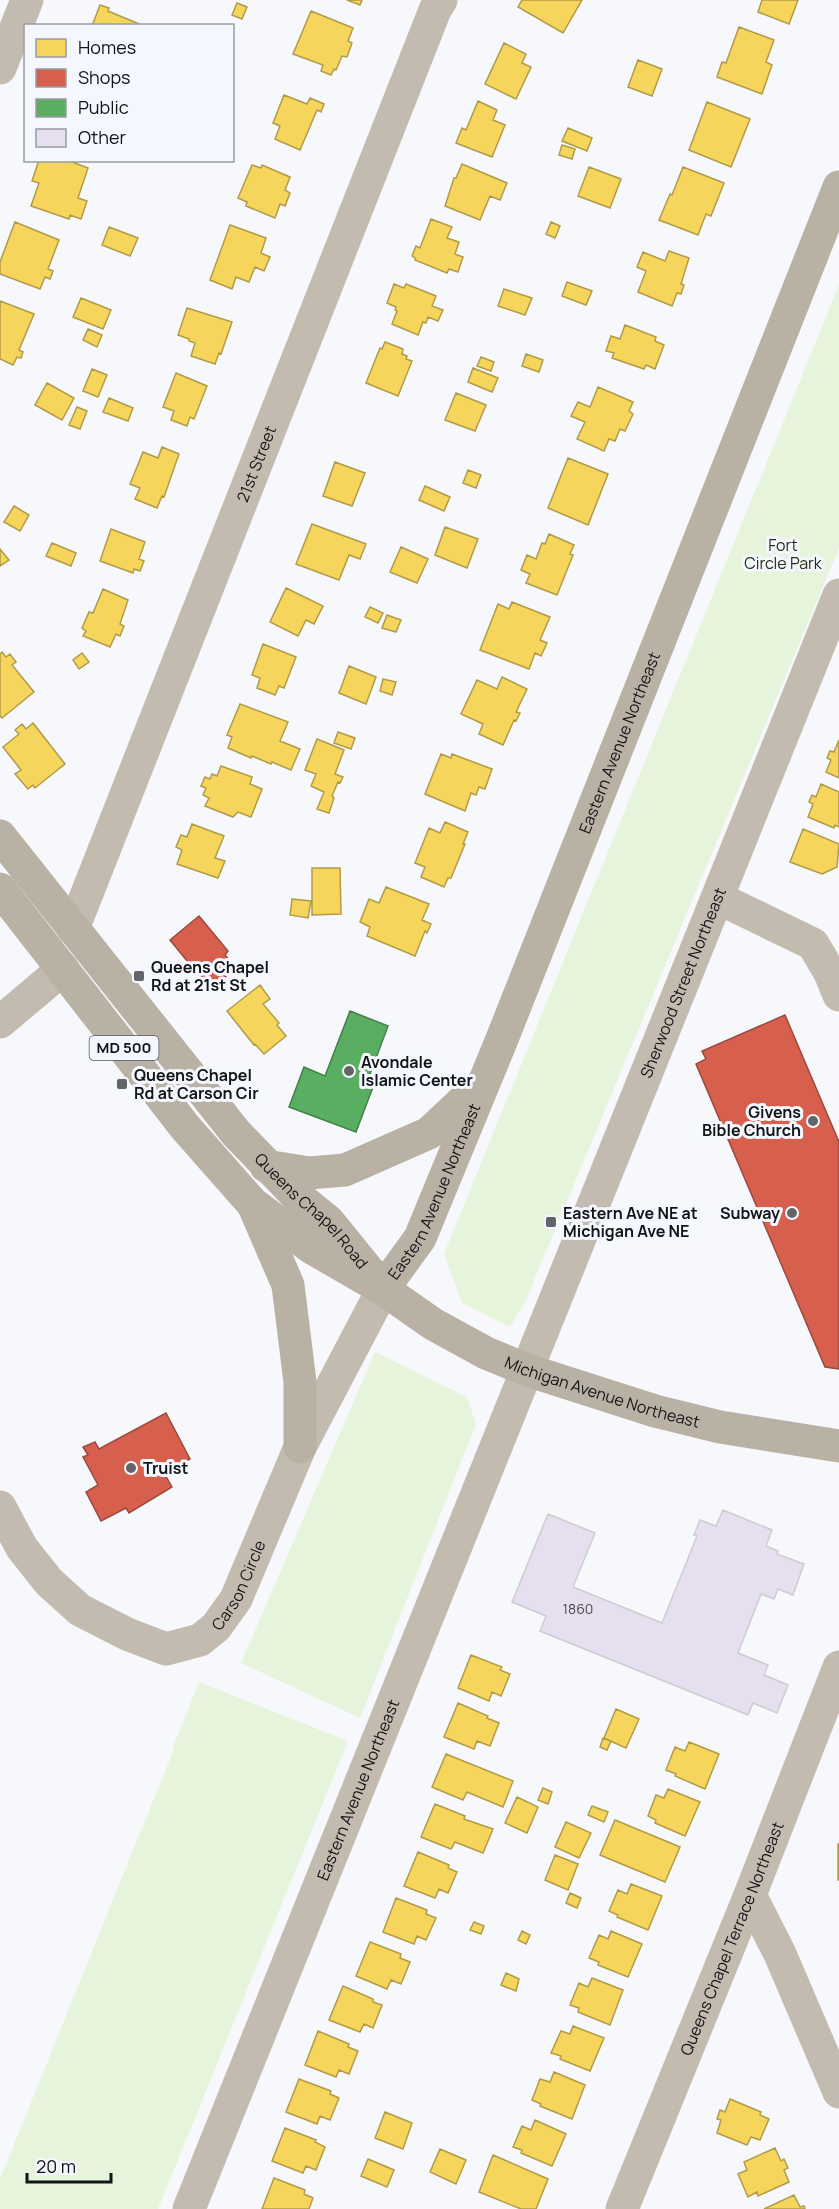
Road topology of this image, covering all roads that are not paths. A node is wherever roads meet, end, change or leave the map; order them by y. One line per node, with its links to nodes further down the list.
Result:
1 (27, 0): 3 (street)
2 (441, 0): 9 (street, 21st Street)
3 (0, 68)
4 (839, 188): 14 (main road, Eastern Avenue Northeast)
5 (839, 595): 8 (street, Sherwood Street Northeast)
6 (0, 836): 9 (main road, Queens Chapel Road / MD 500)
7 (0, 889): 11 (main road, Queens Chapel Road / MD 500)
8 (718, 897): 10 (street); 18 (street, Sherwood Street Northeast)
9 (73, 929): 15 (main road, Queens Chapel Road / MD 500)
10 (826, 938): 12 (street)
11 (63, 969): 13 (street); 16 (main road, Queens Chapel Road / MD 500)
12 (839, 995)
13 (0, 1022)
14 (485, 1080): 15 (main road); 17 (main road, Eastern Avenue Northeast)
15 (266, 1166): 17 (main road, Queens Chapel Road / MD 500)
16 (252, 1203): 17 (main road, Queens Chapel Road / MD 500); 20 (main road)
17 (383, 1289): 18 (main road, Michigan Avenue Northeast); 20 (street, Carson Circle)
18 (527, 1370): 19 (main road, Michigan Avenue Northeast); 25 (street, Eastern Avenue Northeast)
19 (839, 1446)
20 (300, 1447): 21 (street, Carson Circle)
21 (0, 1507)
22 (839, 1667): 23 (street, Queens Chapel Terrace Northeast)
23 (750, 1895): 24 (street); 26 (street, Queens Chapel Terrace Northeast)
24 (839, 2092)
25 (189, 2209)
26 (622, 2209)

